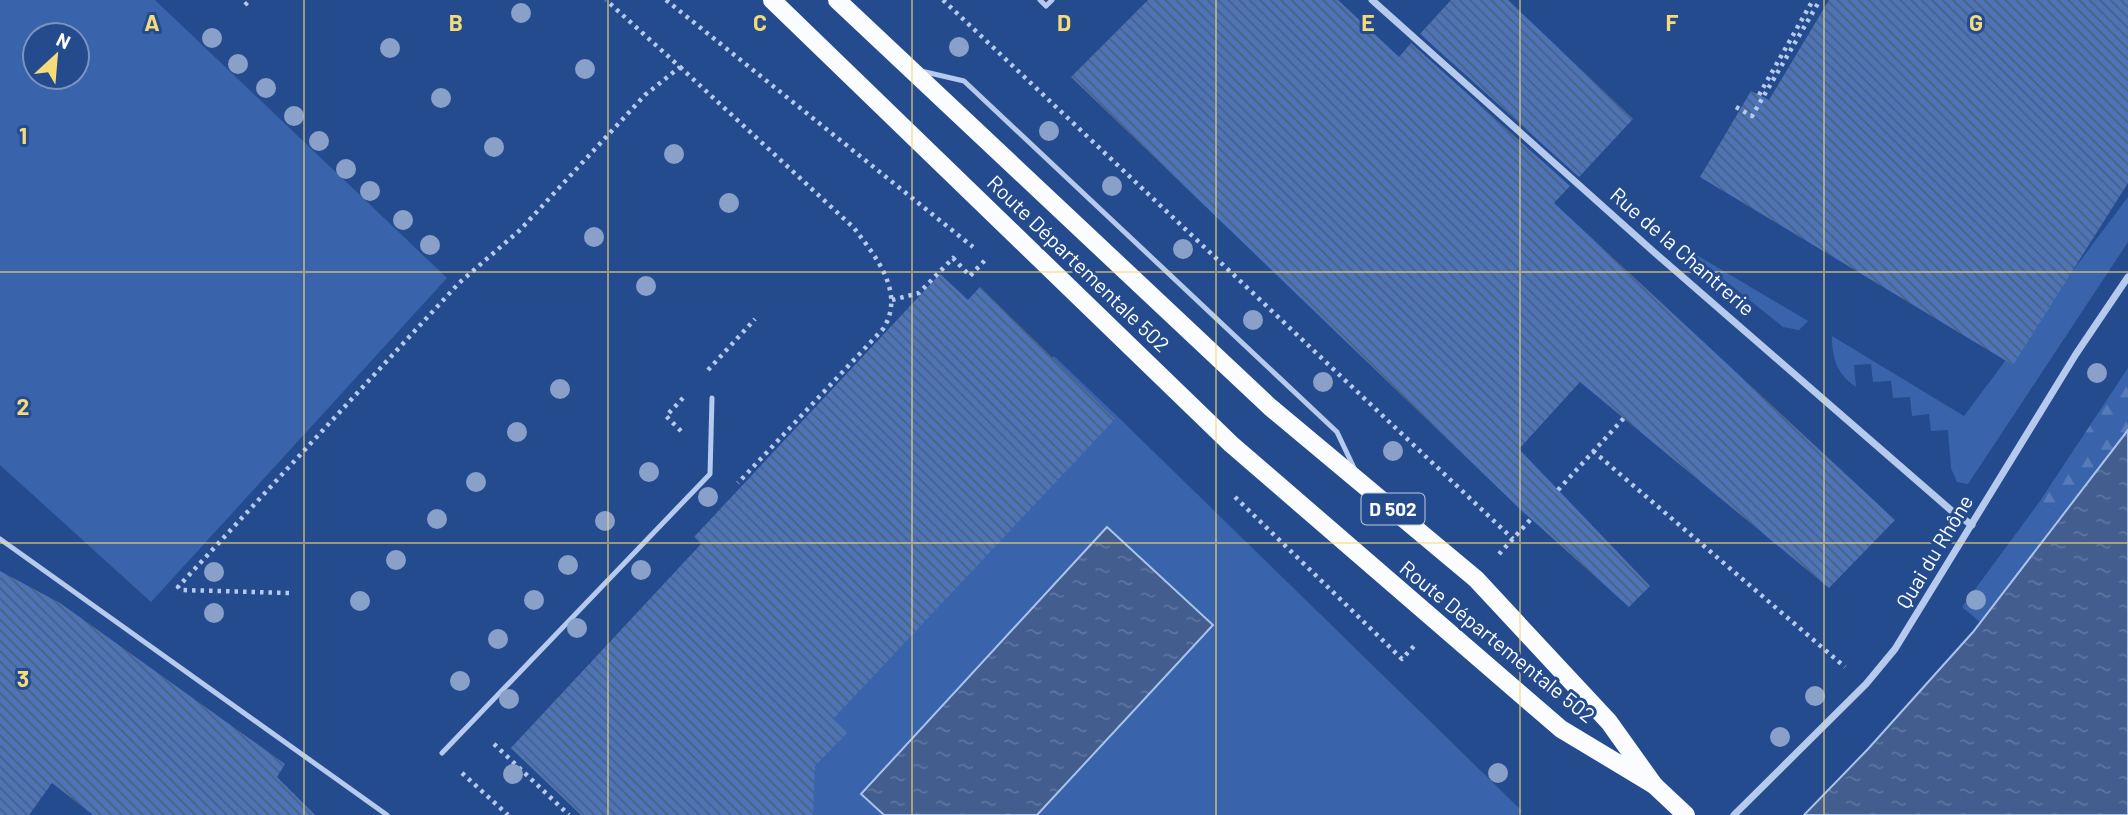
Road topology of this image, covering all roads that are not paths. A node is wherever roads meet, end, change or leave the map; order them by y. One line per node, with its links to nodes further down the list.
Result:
1 (772, 0): 13 (main road, Route Départementale 502 / D 502)
2 (837, 0): 6 (main road, Route Départementale 502 / D 502)
3 (1040, 0): 4 (lane)
4 (1052, 0)
5 (1372, 0): 10 (street, Rue de la Chantrerie)
6 (909, 68): 9 (main road, Route Départementale 502 / D 502); 9 (lane)
7 (2128, 277): 10 (street, Quai du Rhône)
8 (712, 398): 12 (lane)
9 (1361, 483): 13 (main road, Route Départementale 502 / D 502)
10 (1972, 525): 16 (street, Quai du Rhône)
11 (0, 540): 14 (lane)
12 (442, 752)
13 (1654, 785): 15 (main road, D 502)
14 (387, 815)
15 (1686, 815)
16 (1734, 815)

